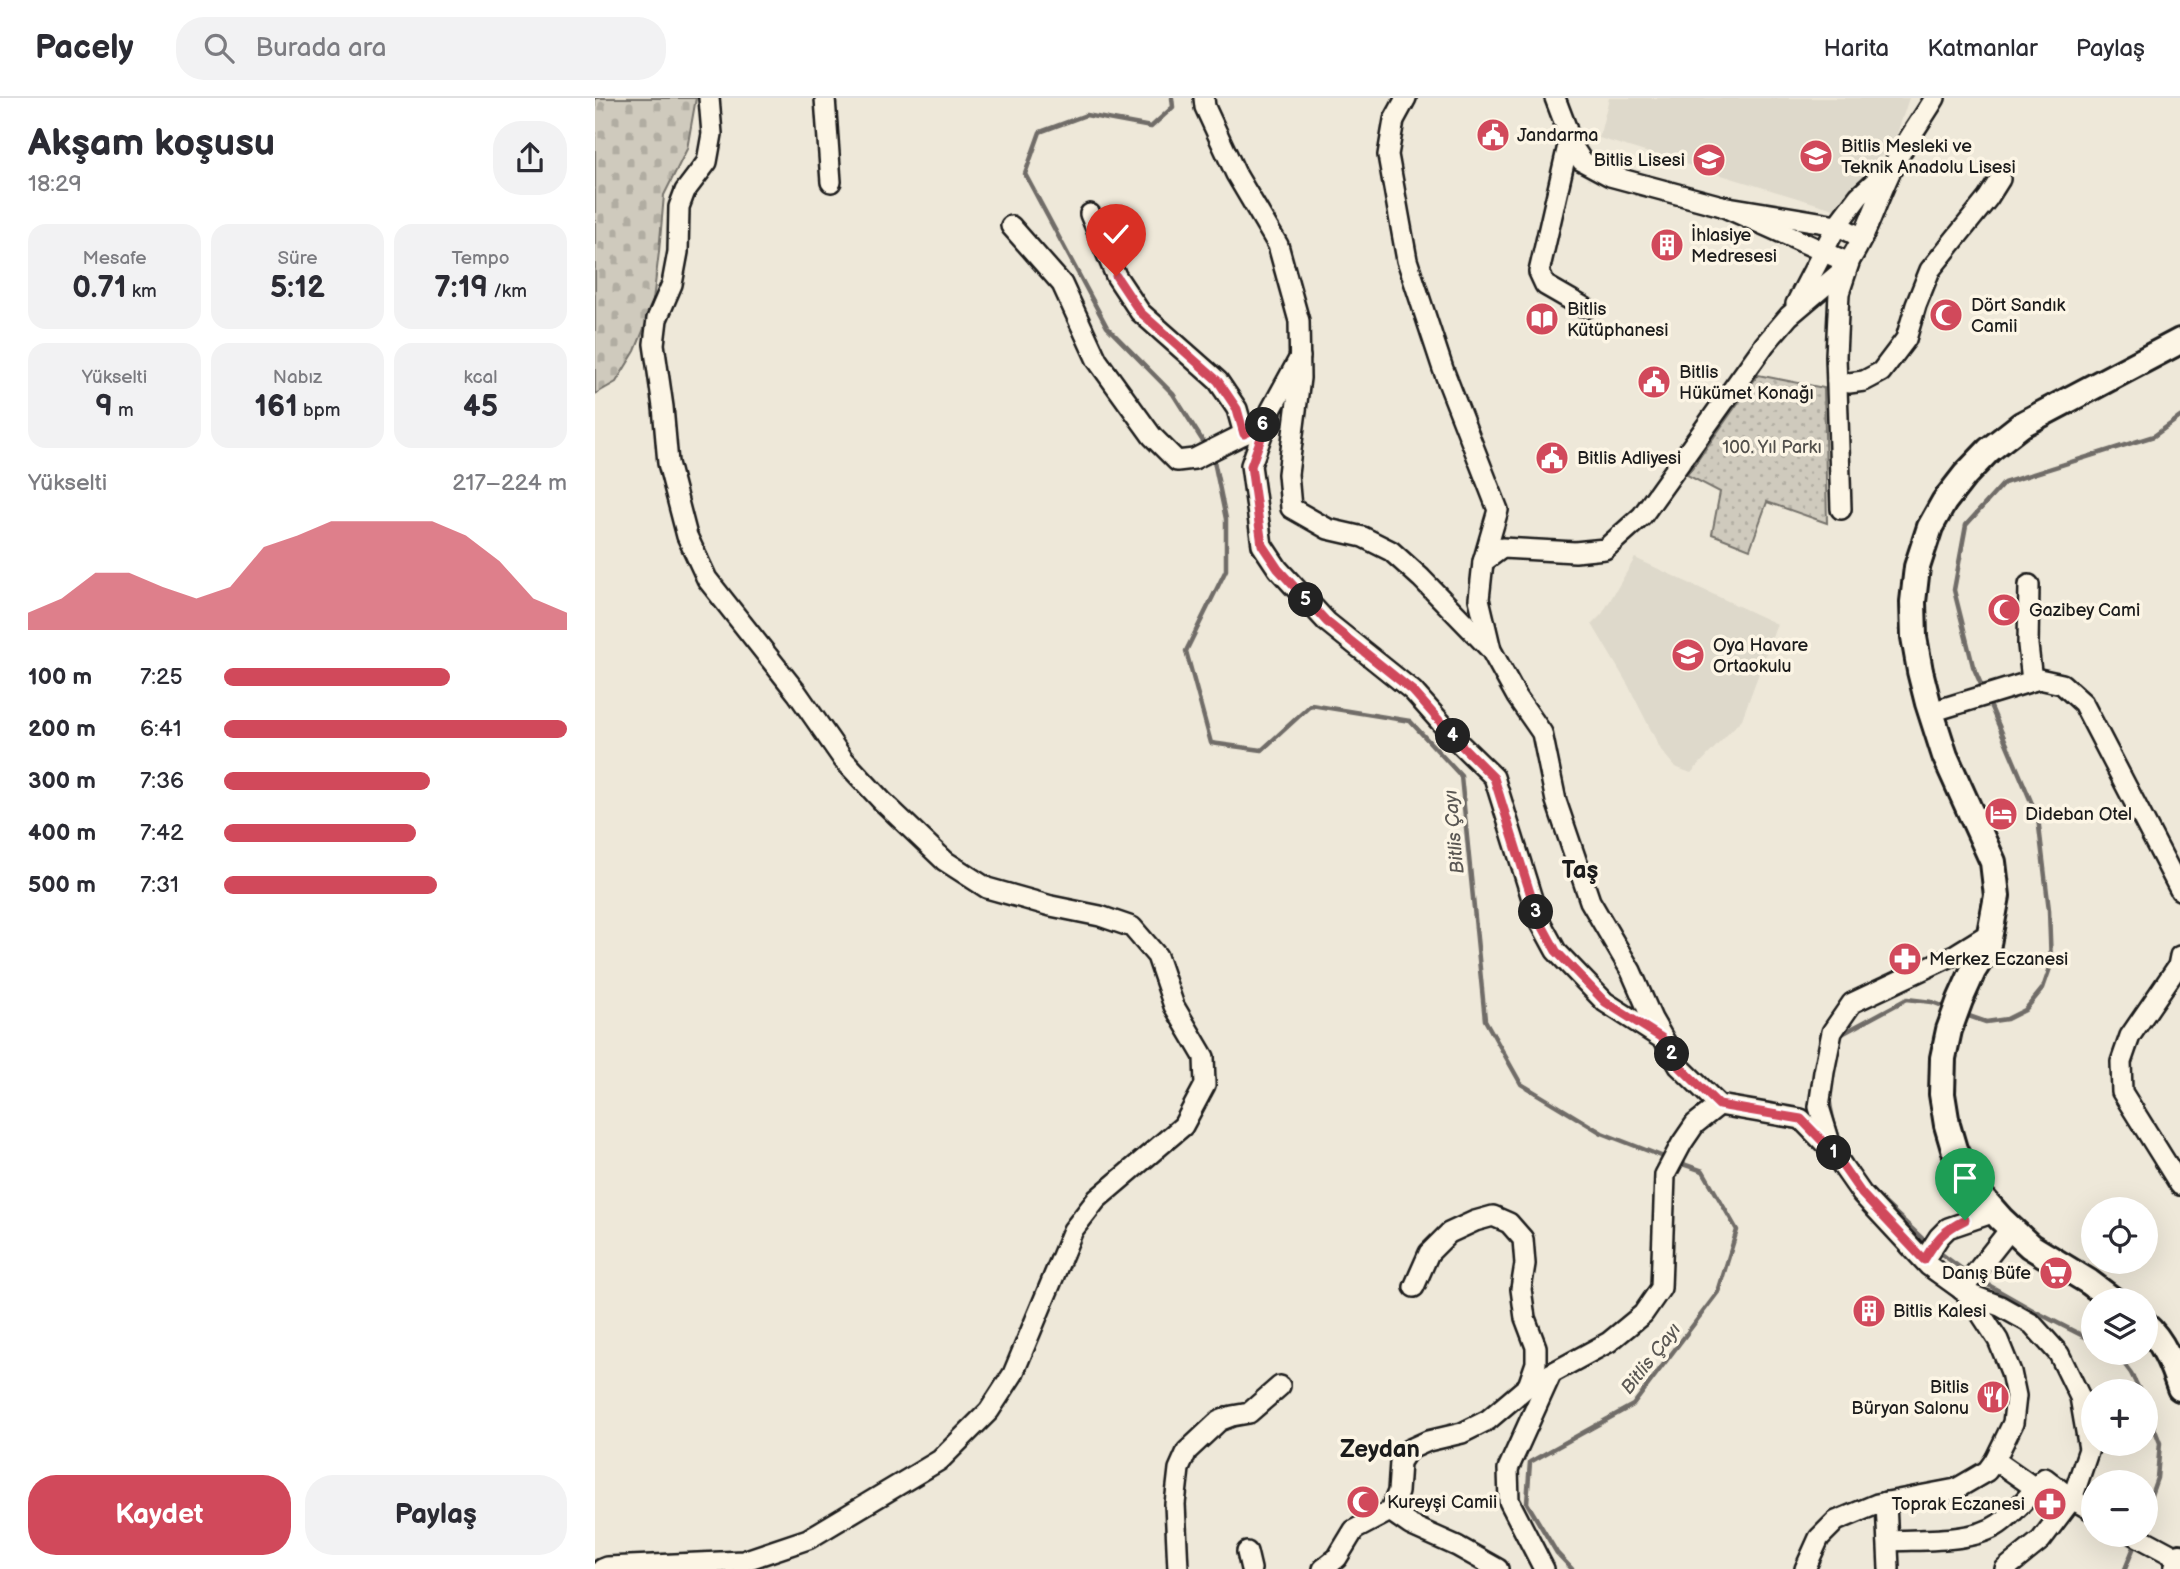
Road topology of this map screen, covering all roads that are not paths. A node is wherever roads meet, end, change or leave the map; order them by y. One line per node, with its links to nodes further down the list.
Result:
1 (709, 98): 57 (street)
2 (825, 98): 10 (street)
3 (1204, 98): 21 (street)
4 (1406, 98): 26 (street)
5 (1555, 98): 7 (street)
6 (1935, 98): 8 (street)
7 (1569, 141): 11 (street); 18 (street)
8 (1895, 163): 13 (street); 15 (street)
9 (2000, 179): 22 (street)
10 (831, 182)
11 (1722, 206): 13 (street); 16 (street)
12 (1090, 214): 24 (street)
13 (1837, 225): 15 (street); 16 (street)
14 (1011, 226): 24 (street)
15 (1862, 238): 17 (street)
16 (1823, 253): 17 (street); 19 (street)
17 (1849, 263): 19 (street); 22 (street)
18 (1584, 308)
19 (1789, 316): 26 (street)
20 (2180, 341): 30 (main road)
21 (1300, 357): 23 (street); 28 (street)
22 (1837, 381): 25 (street)
23 (1266, 424): 24 (street); 34 (street)
24 (1244, 434)
25 (1841, 509)
26 (1483, 562): 28 (street)
27 (2029, 585): 29 (street)
28 (1491, 650): 34 (street)
29 (2032, 681): 30 (street); 31 (street)
30 (1931, 712): 32 (main road)
31 (2180, 890)
32 (1990, 933): 36 (street); 38 (main road)
33 (2180, 956): 37 (street)
34 (1662, 1038): 35 (street)
35 (1719, 1105): 36 (street); 44 (street)
36 (1832, 1151): 39 (street)
37 (2180, 1185)
38 (2003, 1220): 39 (street); 40 (street); 42 (main road)
39 (1929, 1252): 40 (street)
40 (1969, 1284): 48 (street); 50 (street)
41 (1414, 1287): 46 (street)
42 (2097, 1288)
43 (2158, 1342): 47 (main road)
44 (1551, 1374): 46 (street); 61 (street)
45 (1280, 1386): 58 (street)
46 (1528, 1386): 53 (street)
47 (2180, 1388)
48 (1995, 1460): 49 (street); 51 (street)
49 (2035, 1488): 50 (street); 54 (street)
50 (2072, 1499): 52 (street); 64 (street)
51 (1886, 1502): 54 (street); 62 (street)
52 (2081, 1504)
53 (1390, 1511): 59 (street); 60 (street)
54 (1888, 1541): 63 (street)
55 (2158, 1547): 56 (street)
56 (2180, 1558): 65 (main road)
57 (602, 1569)
58 (1178, 1569)
59 (1323, 1569)
60 (1498, 1569)
61 (1544, 1569)
62 (1805, 1569)
63 (1889, 1569)
64 (2005, 1569)
65 (2176, 1569)

